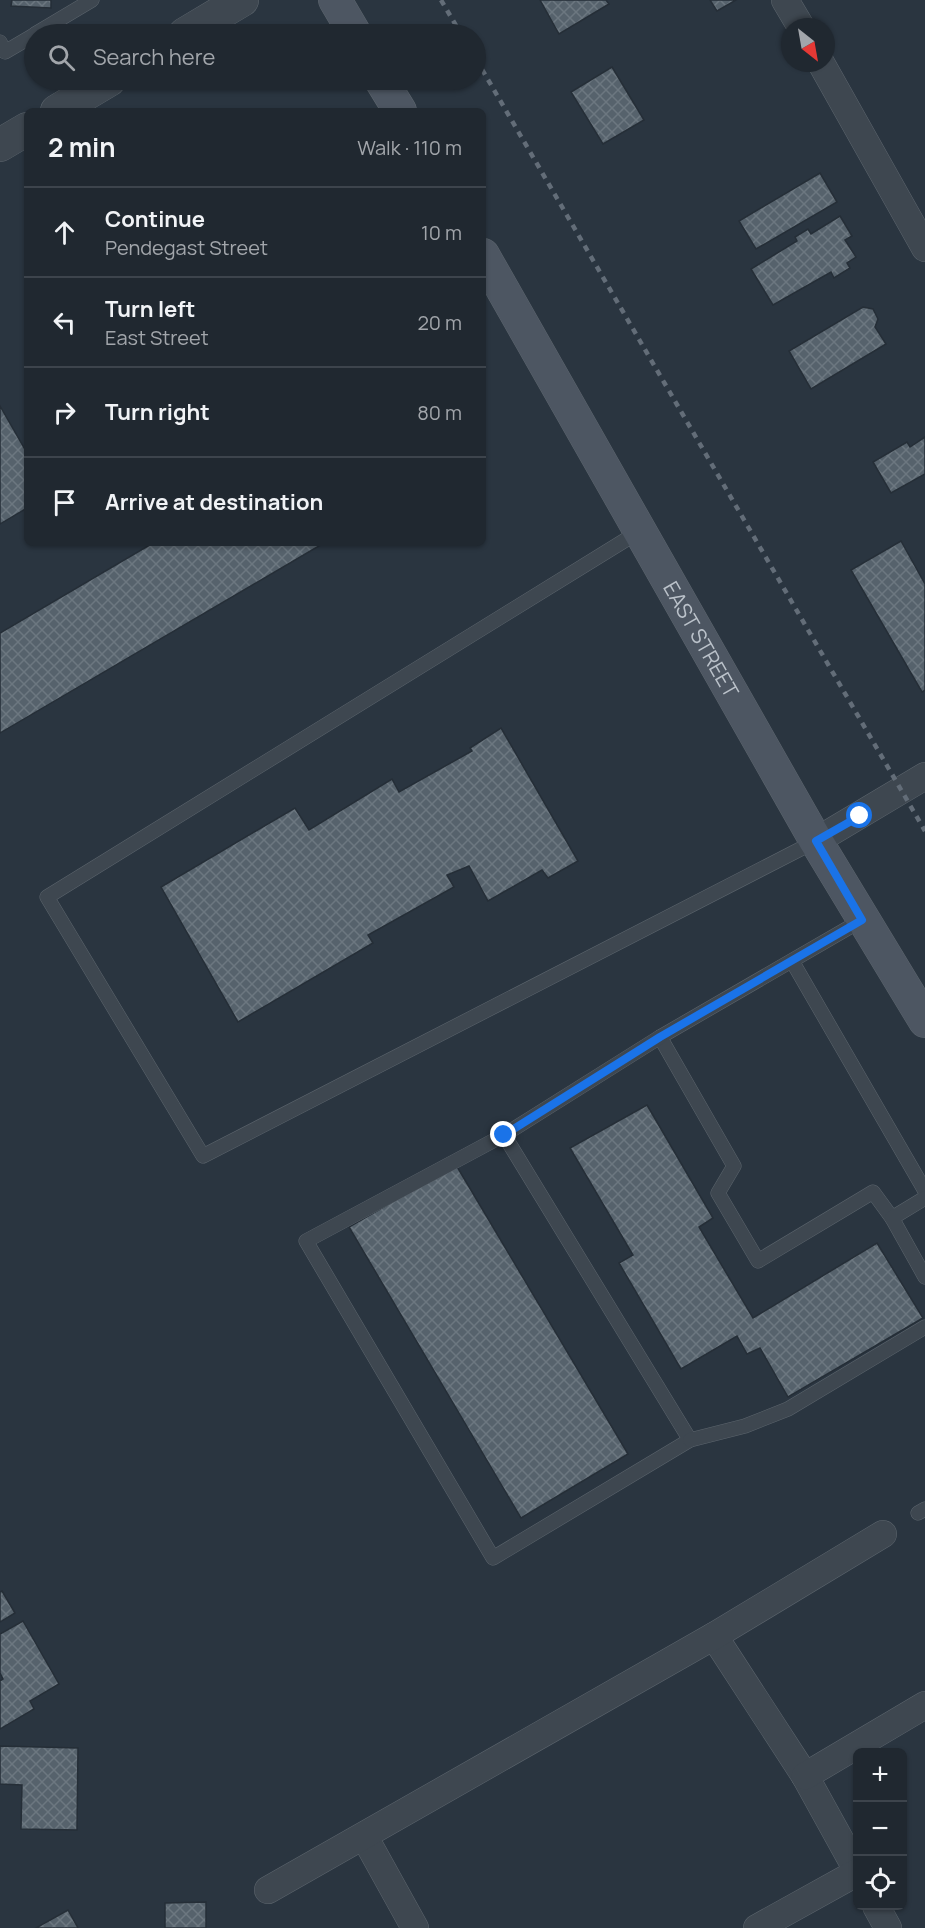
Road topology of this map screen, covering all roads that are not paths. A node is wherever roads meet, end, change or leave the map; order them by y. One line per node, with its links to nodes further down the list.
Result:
1 (92, 0): 6 (lane)
2 (242, 0): 7 (street)
3 (335, 0): 8 (main road)
4 (785, 0): 5 (street)
5 (796, 18)
6 (61, 24)
7 (201, 24)
8 (349, 24)
9 (24, 41): 10 (lane)
10 (0, 42)
11 (826, 72): 18 (street)
12 (84, 90): 14 (street)
13 (387, 90): 15 (main road)
14 (61, 108)
15 (398, 108)
16 (24, 131): 17 (street)
17 (0, 145)
18 (925, 248)
19 (486, 260): 20 (main road, EAST STREET)
20 (640, 531): 22 (main road, EAST STREET); 22 (lane)
21 (925, 776): 22 (street)
22 (816, 841): 23 (main road, EAST STREET)
23 (862, 920): 24 (lane); 25 (main road, EAST STREET)
24 (792, 960): 26 (lane); 28 (lane)
25 (925, 1021)
26 (660, 1037): 27 (lane); 30 (lane)
27 (504, 1135): 33 (lane); 33 (lane)
28 (925, 1191)
29 (925, 1198): 30 (lane)
30 (892, 1218): 31 (lane)
31 (925, 1277)
32 (925, 1327): 33 (lane)
33 (690, 1440)
34 (883, 1534): 35 (street)
35 (714, 1636): 37 (street); 38 (street)
36 (925, 1705): 37 (street)
37 (805, 1776): 39 (street)
38 (364, 1836): 41 (street); 43 (street)
39 (853, 1863)
40 (853, 1875): 44 (street)
41 (268, 1890)
42 (879, 1910): 45 (street)
43 (416, 1928)
44 (757, 1928)
45 (888, 1928)

